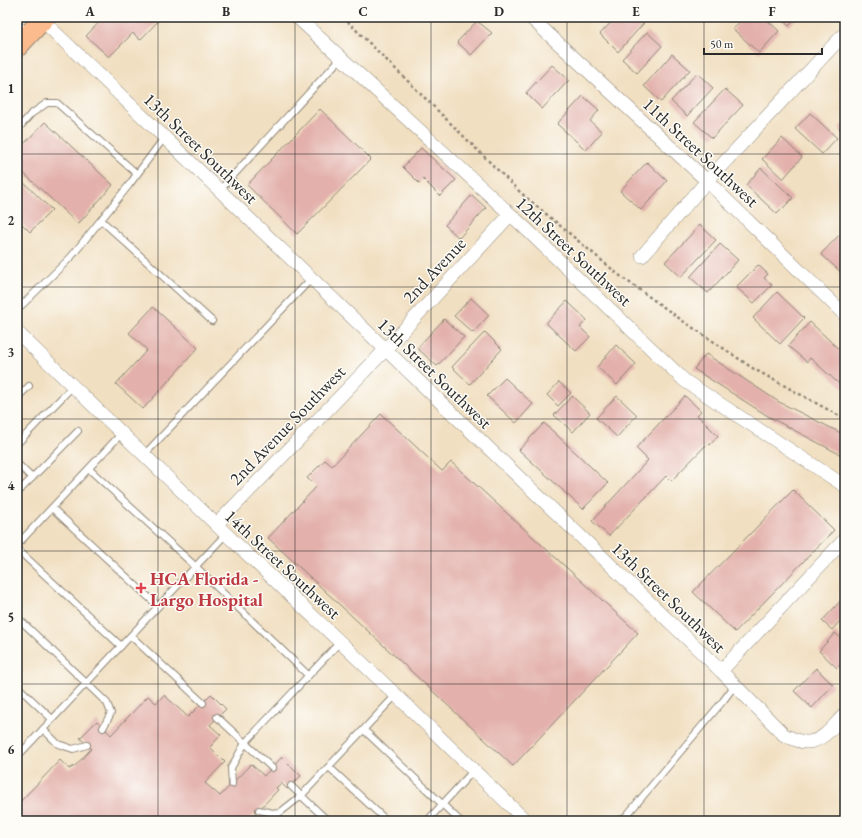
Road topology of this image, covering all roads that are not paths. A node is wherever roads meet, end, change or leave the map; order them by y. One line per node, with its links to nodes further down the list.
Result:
1 (297, 17): 6 (street, 12th Street Southwest)
2 (530, 17): 10 (street, 11th Street Southwest)
3 (44, 19): 5 (main road); 8 (street, 13th Street Southwest)
4 (845, 33): 10 (street)
5 (20, 37)
6 (341, 58): 11 (lane); 12 (street, 12th Street Southwest)
7 (17, 130): 9 (lane)
8 (164, 138): 9 (lane); 11 (street, 13th Street Southwest)
9 (137, 174): 13 (lane)
10 (707, 181): 14 (street); 17 (street, 11th Street Southwest)
11 (219, 191): 15 (street, 13th Street Southwest)
12 (510, 215): 20 (street, 2nd Avenue); 31 (street, 12th Street Southwest)
13 (101, 220): 16 (lane); 18 (lane)
14 (642, 256)
15 (311, 279): 20 (street, 13th Street Southwest); 27 (lane)
16 (17, 310)
17 (845, 315)
18 (212, 321)
19 (17, 332): 22 (street, 14th Street Southwest)
20 (385, 350): 34 (street, 2nd Avenue Southwest); 45 (street, 13th Street Southwest)
21 (28, 386): 23 (lane)
22 (73, 386): 25 (street, 14th Street Southwest); 26 (lane)
23 (17, 398)
24 (78, 431): 30 (lane)
25 (122, 433): 27 (street, 14th Street Southwest); 29 (lane)
26 (17, 444)
27 (144, 455): 34 (street, 14th Street Southwest)
28 (17, 463): 30 (lane)
29 (89, 469): 33 (lane); 39 (lane)
30 (32, 478): 32 (lane)
31 (845, 486)
32 (17, 494)
33 (52, 508): 37 (lane); 40 (lane)
34 (216, 524): 35 (street, 14th Street Southwest)
35 (226, 534): 39 (lane); 43 (street, 14th Street Southwest)
36 (845, 539): 45 (street)
37 (17, 545)
38 (17, 549): 44 (lane)
39 (195, 566): 40 (lane); 46 (lane)
40 (158, 606): 42 (lane)
41 (17, 617): 47 (lane)
42 (130, 636): 44 (lane); 51 (lane)
43 (340, 642): 46 (lane); 50 (street, 14th Street Southwest)
44 (121, 646): 47 (lane)
45 (721, 671): 48 (street, 13th Street Southwest)
46 (308, 675): 58 (lane)
47 (86, 684): 54 (lane); 55 (lane)
48 (735, 684): 52 (street, 13th Street Southwest); 74 (lane)
49 (17, 686): 54 (lane)
50 (396, 695): 57 (lane); 63 (street, 14th Street Southwest)
51 (203, 703)
52 (845, 714)
53 (217, 718): 58 (lane)
54 (52, 719): 56 (lane)
55 (103, 728)
56 (43, 729): 59 (lane); 60 (lane)
57 (364, 730): 61 (lane); 67 (lane)
58 (245, 743): 62 (lane); 64 (lane)
59 (87, 744)
60 (17, 757)
61 (329, 767): 66 (lane); 70 (lane)
62 (272, 768)
63 (474, 770): 67 (lane); 73 (street, 14th Street Southwest)
64 (232, 784)
65 (291, 786): 66 (lane)
66 (301, 796): 68 (lane); 69 (lane)
67 (442, 804): 71 (lane); 72 (lane)
68 (259, 810)
69 (328, 821)
70 (387, 821)
71 (427, 821)
72 (460, 821)
73 (526, 821)
74 (620, 821)

